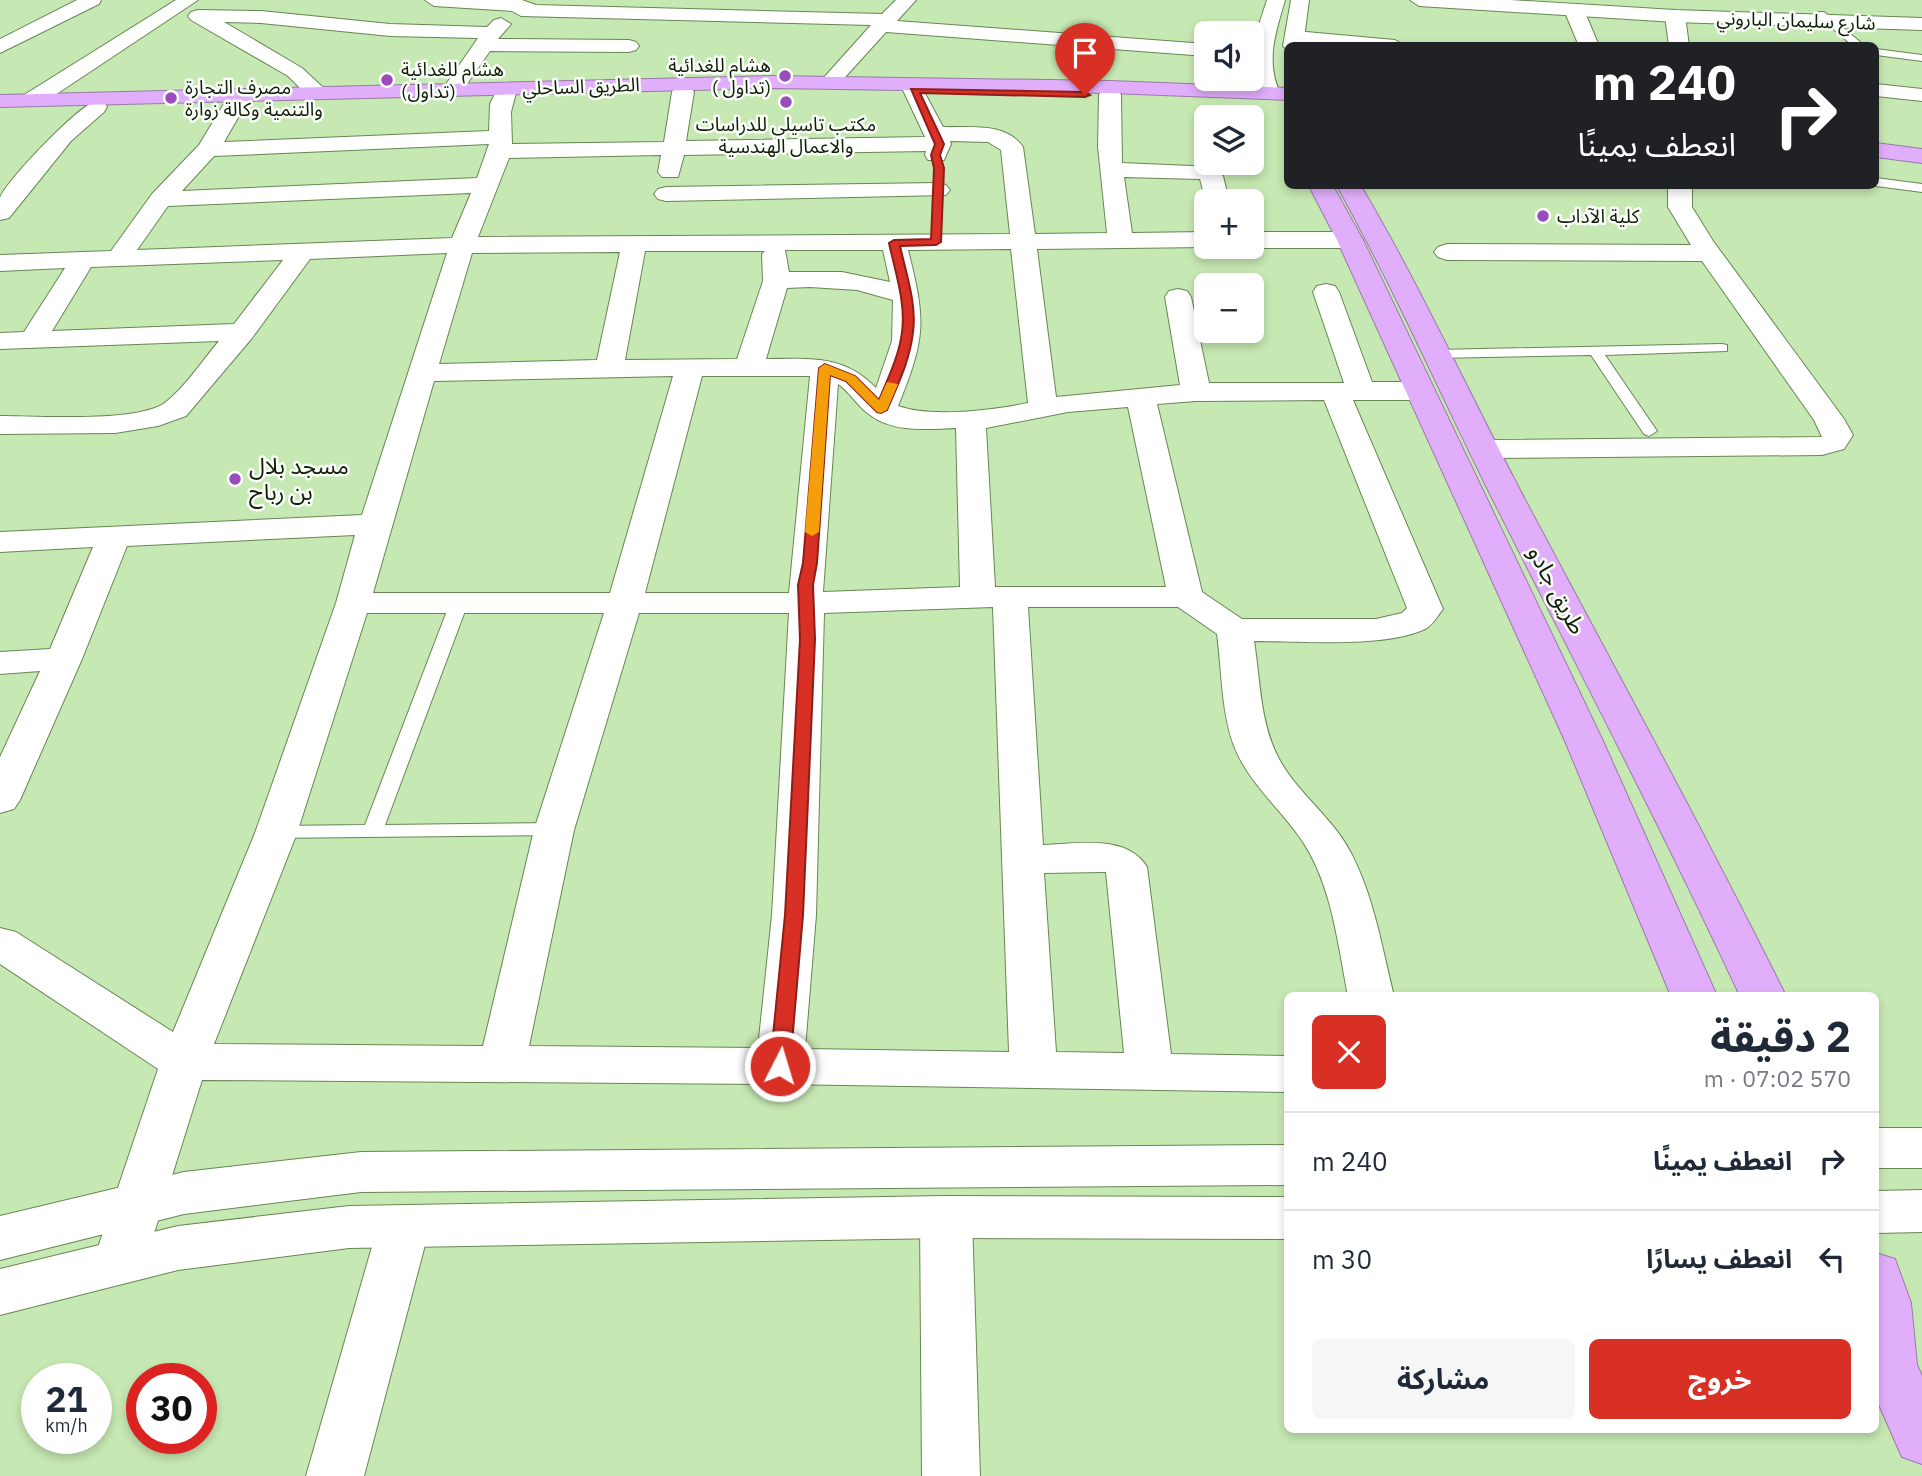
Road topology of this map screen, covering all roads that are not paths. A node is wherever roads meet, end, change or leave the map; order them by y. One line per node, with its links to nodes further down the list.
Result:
1 (92, 0): 18 (street)
2 (434, 0): 8 (street)
3 (907, 0): 14 (street)
4 (1276, 0): 16 (street)
5 (1300, 0): 19 (street)
6 (1419, 0): 11 (street, شارع سليمان الباروني)
7 (1524, 0): 10 (street, شارع سليمان الباروني)
8 (527, 5): 14 (street); 17 (street)
9 (194, 8): 17 (street); 37 (street); 40 (street)
10 (1673, 8): 11 (street, شارع سليمان الباروني); 12 (street, شارع سليمان الباروني); 22 (street)
11 (1574, 10): 21 (street)
12 (1826, 17): 13 (street, شارع سليمان الباروني); 15 (street, شارع سليمان الباروني); 23 (lane)
13 (1922, 17)
14 (884, 23): 25 (street); 29 (street)
15 (1922, 24)
16 (1264, 36)
17 (489, 39): 24 (street); 30 (street)
18 (5, 41)
19 (1294, 41): 20 (street)
20 (1314, 42)
21 (1587, 42)
22 (1678, 42)
23 (1855, 42)
24 (629, 46)
25 (1194, 49)
26 (1879, 52): 27 (lane)
27 (1922, 58)
28 (1264, 79): 41 (street)
29 (830, 82): 32 (highway, الطريق الساحلي); 35 (highway, الطريق الساحلي)
30 (453, 90): 35 (highway, الطريق الساحلي); 37 (highway, الطريق الساحلي)
31 (914, 90): 36 (highway, الطريق الساحلي); 38 (highway, الطريق الساحلي); 46 (street)
32 (1194, 90)
33 (1879, 90): 39 (street)
34 (1210, 91): 41 (highway, الطريق الساحلي)
35 (504, 92): 36 (highway, الطريق الساحلي); 43 (highway, الطريق الساحلي); 48 (street)
36 (683, 92): 50 (street)
37 (318, 93): 40 (highway, الطريق الساحلي)
38 (1110, 95): 41 (highway, الطريق الساحلي); 54 (street)
39 (1922, 96)
40 (32, 100): 42 (highway, الطريق الساحلي)
41 (1281, 100)
42 (0, 102)
43 (236, 102): 44 (highway, الطريق الساحلي); 51 (street)
44 (96, 107): 45 (highway, الطريق الساحلي); 65 (street)
45 (0, 110)
46 (937, 139): 50 (street); 62 (street); 72 (street)
47 (1879, 141): 49 (highway)
48 (500, 144): 50 (street); 51 (street); 56 (street)
49 (1922, 146)
50 (673, 148): 63 (street)
51 (208, 149): 64 (street)
52 (1879, 150): 53 (highway)
53 (1922, 156)
54 (1111, 170): 58 (street); 66 (street)
55 (1879, 182): 57 (lane)
56 (487, 186): 64 (street); 75 (street)
57 (1922, 188)
58 (1214, 189)
59 (1323, 189): 69 (highway, طريق جادو)
60 (1351, 189): 91 (highway, طريق جادو)
61 (1680, 189): 78 (street)
62 (938, 190): 63 (street); 70 (street)
63 (666, 194): 73 (street)
64 (161, 199): 79 (street)
65 (0, 213)
66 (1120, 240): 67 (street); 72 (street)
67 (1194, 240)
68 (1264, 240): 69 (street)
69 (1350, 240): 98 (highway, طريق جادو)
70 (936, 242): 71 (street); 72 (street)
71 (894, 243): 74 (street); 84 (street)
72 (1024, 243): 101 (street)
73 (645, 244): 74 (street); 75 (street); 95 (street)
74 (774, 244): 82 (street)
75 (461, 245): 76 (street); 96 (street)
76 (302, 252): 79 (street); 86 (street)
77 (1447, 252): 78 (street)
78 (1709, 253): 106 (street)
79 (118, 259): 80 (street)
80 (83, 260): 81 (street); 87 (street)
81 (0, 263)
82 (776, 281): 84 (street); 93 (street)
83 (1326, 292): 97 (street)
84 (905, 295): 102 (street)
85 (1178, 297): 99 (street)
86 (242, 332): 87 (street); 104 (street)
87 (33, 340): 88 (street)
88 (0, 341)
89 (1722, 348): 90 (lane)
90 (1595, 352): 91 (lane); 105 (lane)
91 (1436, 354): 106 (highway, طريق جادو)
92 (690, 367): 93 (street); 95 (street); 112 (street)
93 (749, 367): 94 (street)
94 (825, 368): 102 (street); 115 (street)
95 (609, 369): 96 (street)
96 (421, 373): 107 (street)
97 (1348, 391): 98 (street); 99 (street); 116 (street)
98 (1420, 391): 126 (highway, طريق جادو)
99 (1196, 392): 100 (street)
100 (1140, 396): 101 (street); 111 (street)
101 (1043, 408): 103 (street)
102 (881, 410): 103 (street)
103 (971, 421): 110 (street)
104 (0, 425)
105 (1649, 431)
106 (1484, 449): 127 (highway, طريق جادو)
107 (375, 524): 108 (street); 113 (street)
108 (114, 538): 109 (street); 117 (street)
109 (0, 542)
110 (994, 597): 111 (street); 115 (street); 123 (street)
111 (1186, 597): 116 (street)
112 (625, 602): 114 (street); 115 (street); 120 (street)
113 (353, 603): 114 (street); 122 (street)
114 (459, 603): 121 (lane)
115 (805, 603): 130 (street)
116 (1234, 630): 125 (street)
117 (64, 659): 118 (street); 119 (street)
118 (0, 663)
119 (0, 800)
120 (554, 830): 121 (lane); 129 (street)
121 (373, 831): 122 (lane)
122 (276, 833): 128 (street)
123 (1023, 859): 131 (street); 132 (street)
124 (0, 943): 128 (street)
125 (1370, 992)
126 (1692, 992)
127 (1761, 992)
128 (184, 1062): 129 (street); 137 (street)
129 (502, 1065): 130 (street)
130 (780, 1066): 131 (street)
131 (1033, 1072): 132 (street)
132 (1150, 1073): 133 (street)
133 (1284, 1074)
134 (1879, 1148): 135 (street)
135 (1922, 1148)
136 (1284, 1166): 137 (street)
137 (138, 1204): 143 (street); 144 (street)
138 (1922, 1211): 139 (street)
139 (1879, 1212)
140 (946, 1216): 141 (street); 142 (street); 150 (street)
141 (1284, 1218)
142 (404, 1226): 144 (street); 149 (street)
143 (0, 1238)
144 (119, 1262): 146 (street)
145 (1879, 1286): 147 (highway)
146 (0, 1292)
147 (1883, 1357): 148 (highway)
148 (1922, 1438)
149 (335, 1476)
150 (951, 1476)

